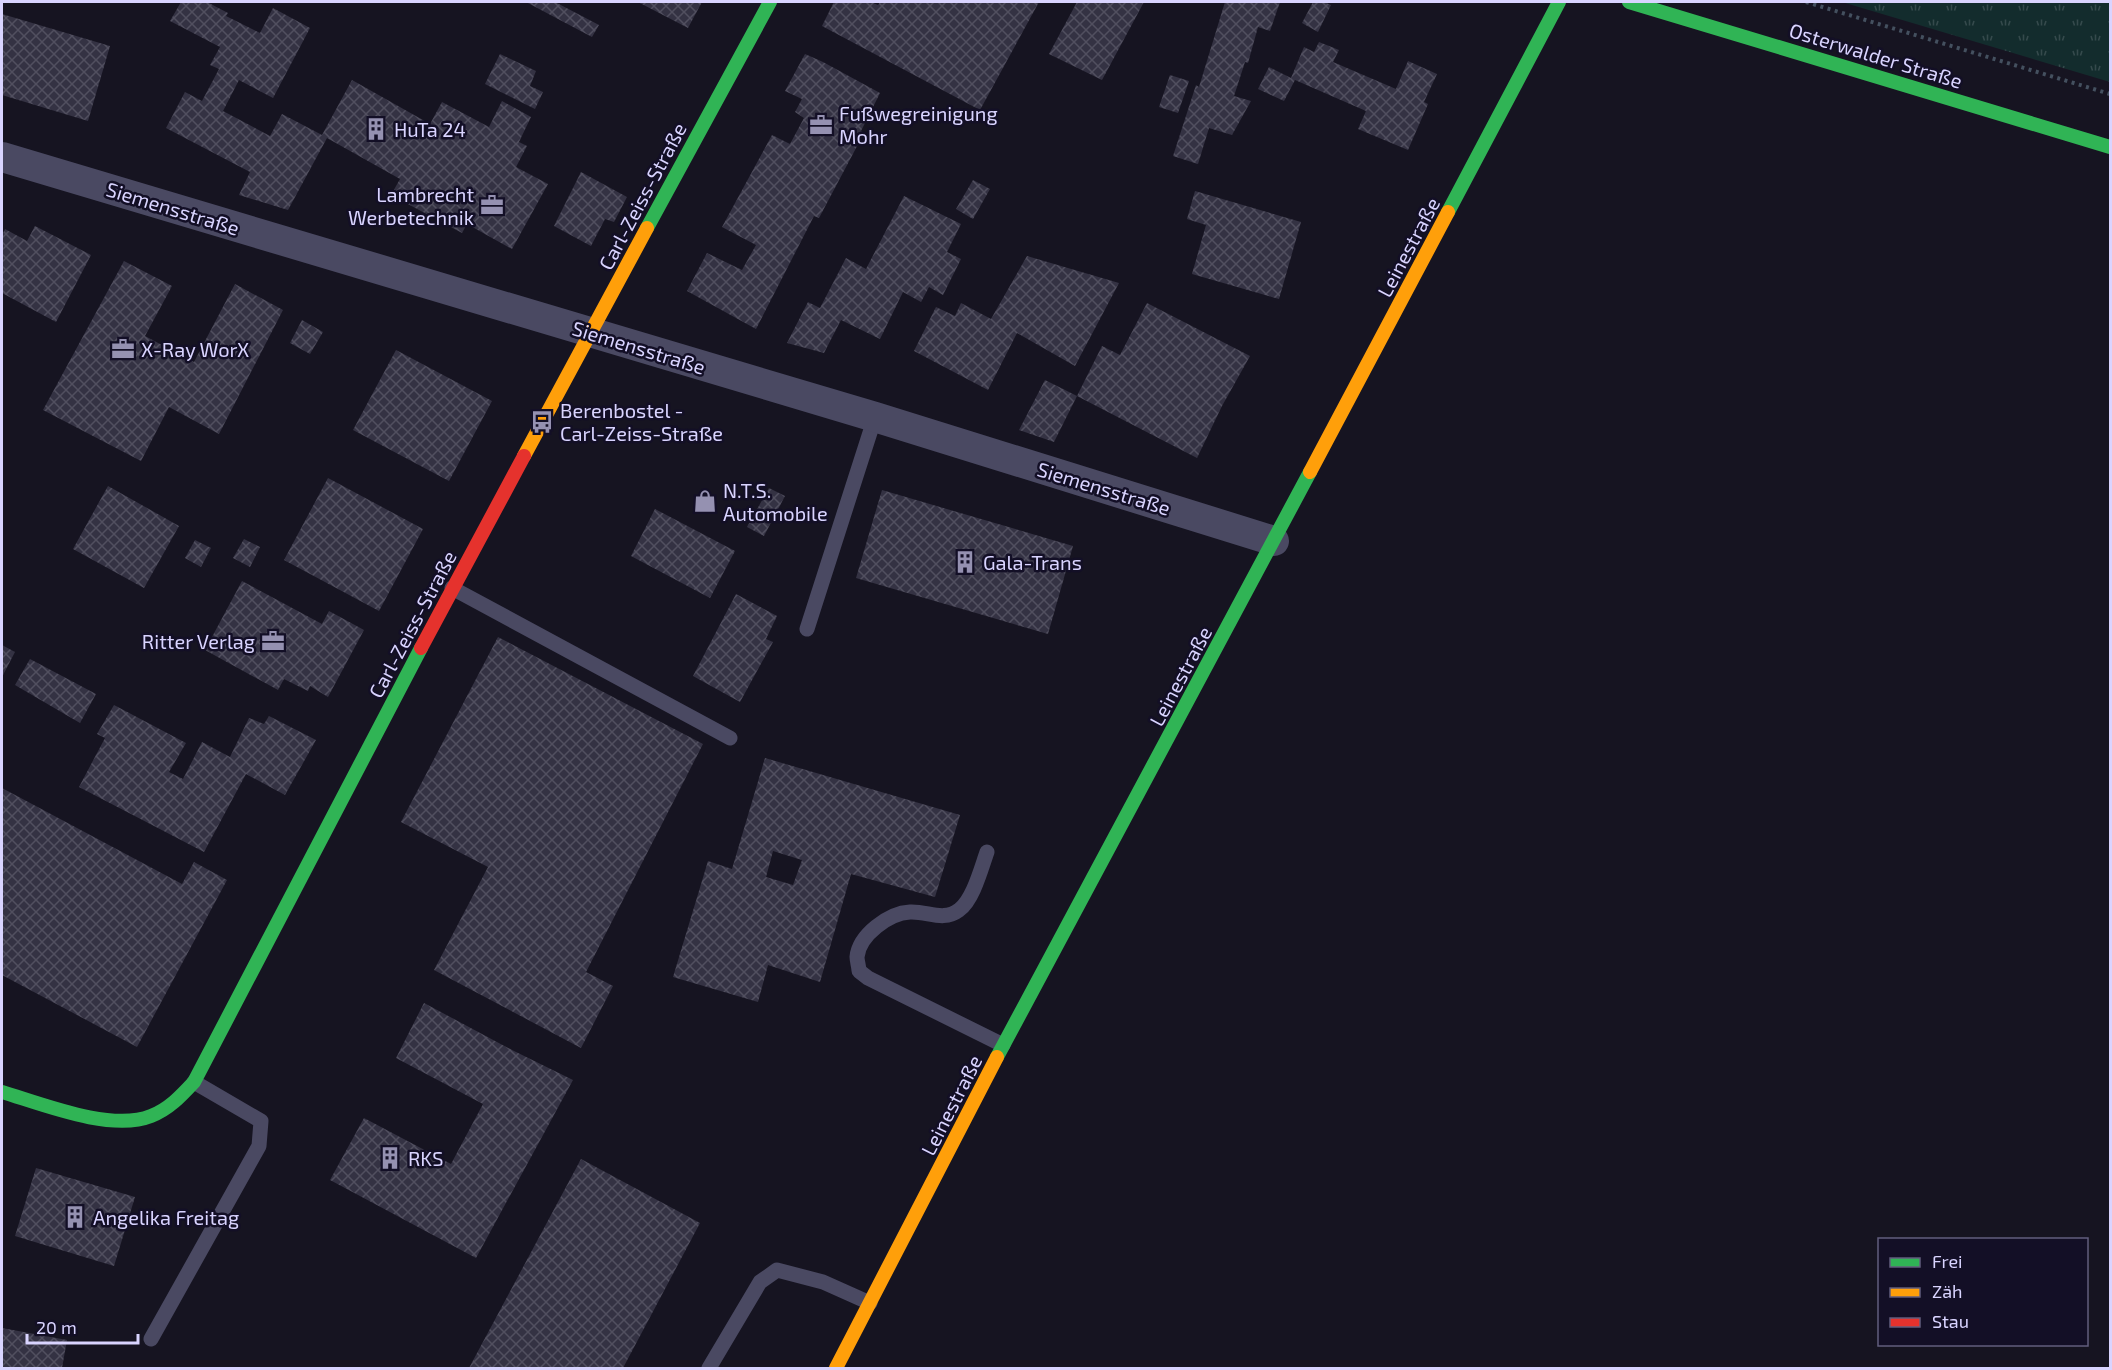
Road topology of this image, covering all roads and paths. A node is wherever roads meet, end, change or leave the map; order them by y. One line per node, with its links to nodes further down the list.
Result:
1 (770, 2): 8 (street, Carl-Zeiss-Straße)
2 (1559, 2): 10 (street, Leinestraße)
3 (1629, 2): 6 (street, Osterwalder Straße)
4 (1806, 2): 5 (path)
5 (2110, 94)
6 (2110, 147)
7 (2, 157): 8 (street, Siemensstraße)
8 (591, 332): 9 (street, Siemensstraße); 11 (street, Carl-Zeiss-Straße)
9 (876, 417): 10 (street, Siemensstraße); 12 (lane)
10 (1274, 541): 15 (street, Leinestraße)
11 (452, 588): 13 (lane); 16 (street, Carl-Zeiss-Straße)
12 (807, 629)
13 (729, 738)
14 (987, 852): 15 (lane)
15 (1003, 1045): 18 (street, Leinestraße)
16 (194, 1082): 17 (street, Carl-Zeiss-Straße); 19 (lane)
17 (2, 1092)
18 (870, 1303): 20 (lane); 21 (street, Leinestraße)
19 (151, 1339)
20 (710, 1368)
21 (836, 1368)

